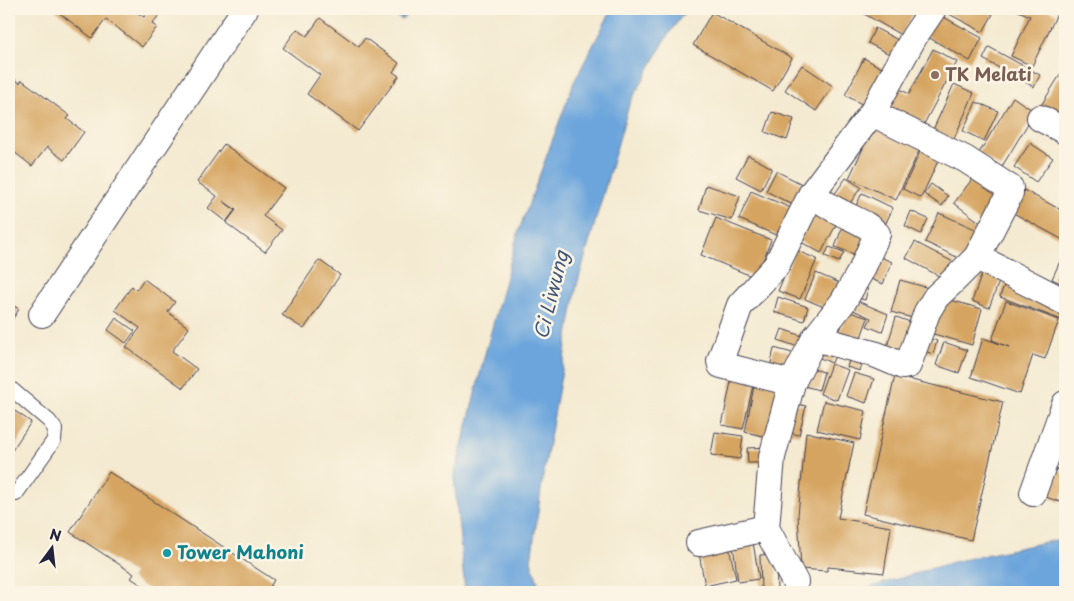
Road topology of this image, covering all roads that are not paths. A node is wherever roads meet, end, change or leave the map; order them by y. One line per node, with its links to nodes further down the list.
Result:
1 (244, 9): 9 (street)
2 (933, 9): 3 (street)
3 (872, 113): 6 (street); 7 (street)
4 (1040, 118): 5 (street)
5 (1065, 131)
6 (812, 193): 10 (street); 11 (street)
7 (978, 257): 8 (street); 10 (street)
8 (1065, 302)
9 (42, 314)
10 (815, 338): 11 (street)
11 (792, 383): 16 (street)
12 (9, 387): 15 (lane)
13 (1065, 404): 14 (street)
14 (1033, 493)
15 (16, 494)
16 (766, 528): 17 (street); 18 (street)
17 (699, 543)
18 (795, 582)

